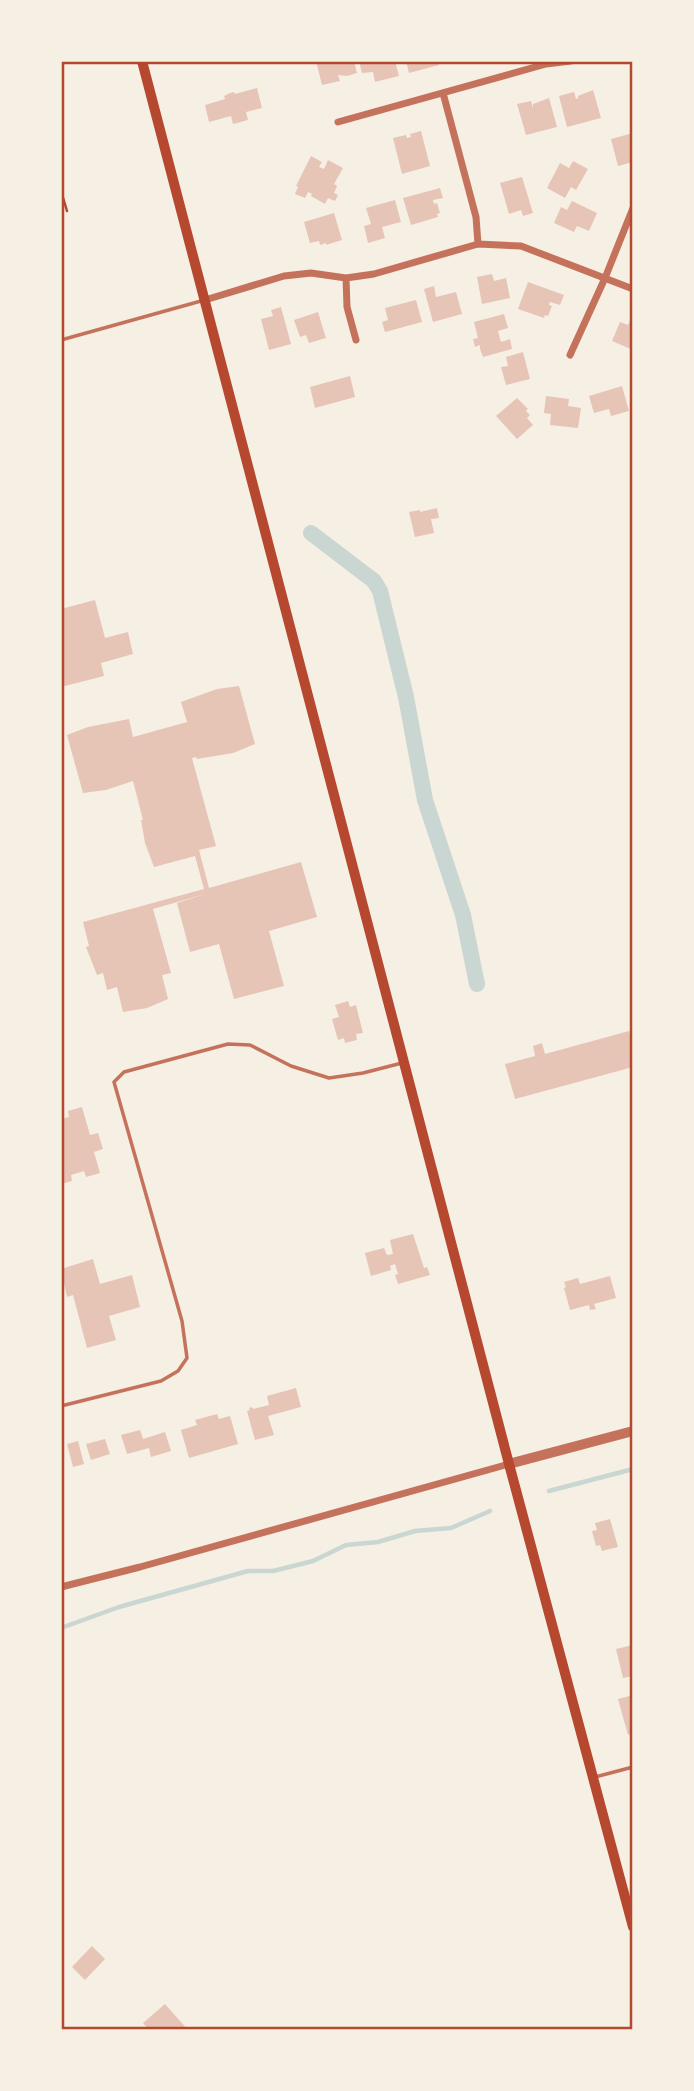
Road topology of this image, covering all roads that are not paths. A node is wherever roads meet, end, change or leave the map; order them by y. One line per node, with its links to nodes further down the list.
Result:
1 (142, 61): 10 (main road)
2 (571, 61): 3 (street)
3 (443, 93): 4 (street); 6 (street)
4 (338, 122)
5 (633, 208): 8 (street)
6 (478, 244): 7 (street); 8 (street)
7 (346, 278): 10 (street); 12 (street)
8 (605, 278): 9 (street); 13 (street)
9 (633, 289)
10 (205, 300): 11 (lane); 14 (main road)
11 (61, 340)
12 (356, 340)
13 (570, 355)
14 (404, 1062): 15 (lane); 17 (main road)
15 (61, 1405)
16 (633, 1431): 17 (street)
17 (509, 1464): 18 (street); 20 (main road)
18 (61, 1587)
19 (633, 1767): 20 (lane)
20 (593, 1777): 21 (main road)
21 (633, 1927)

